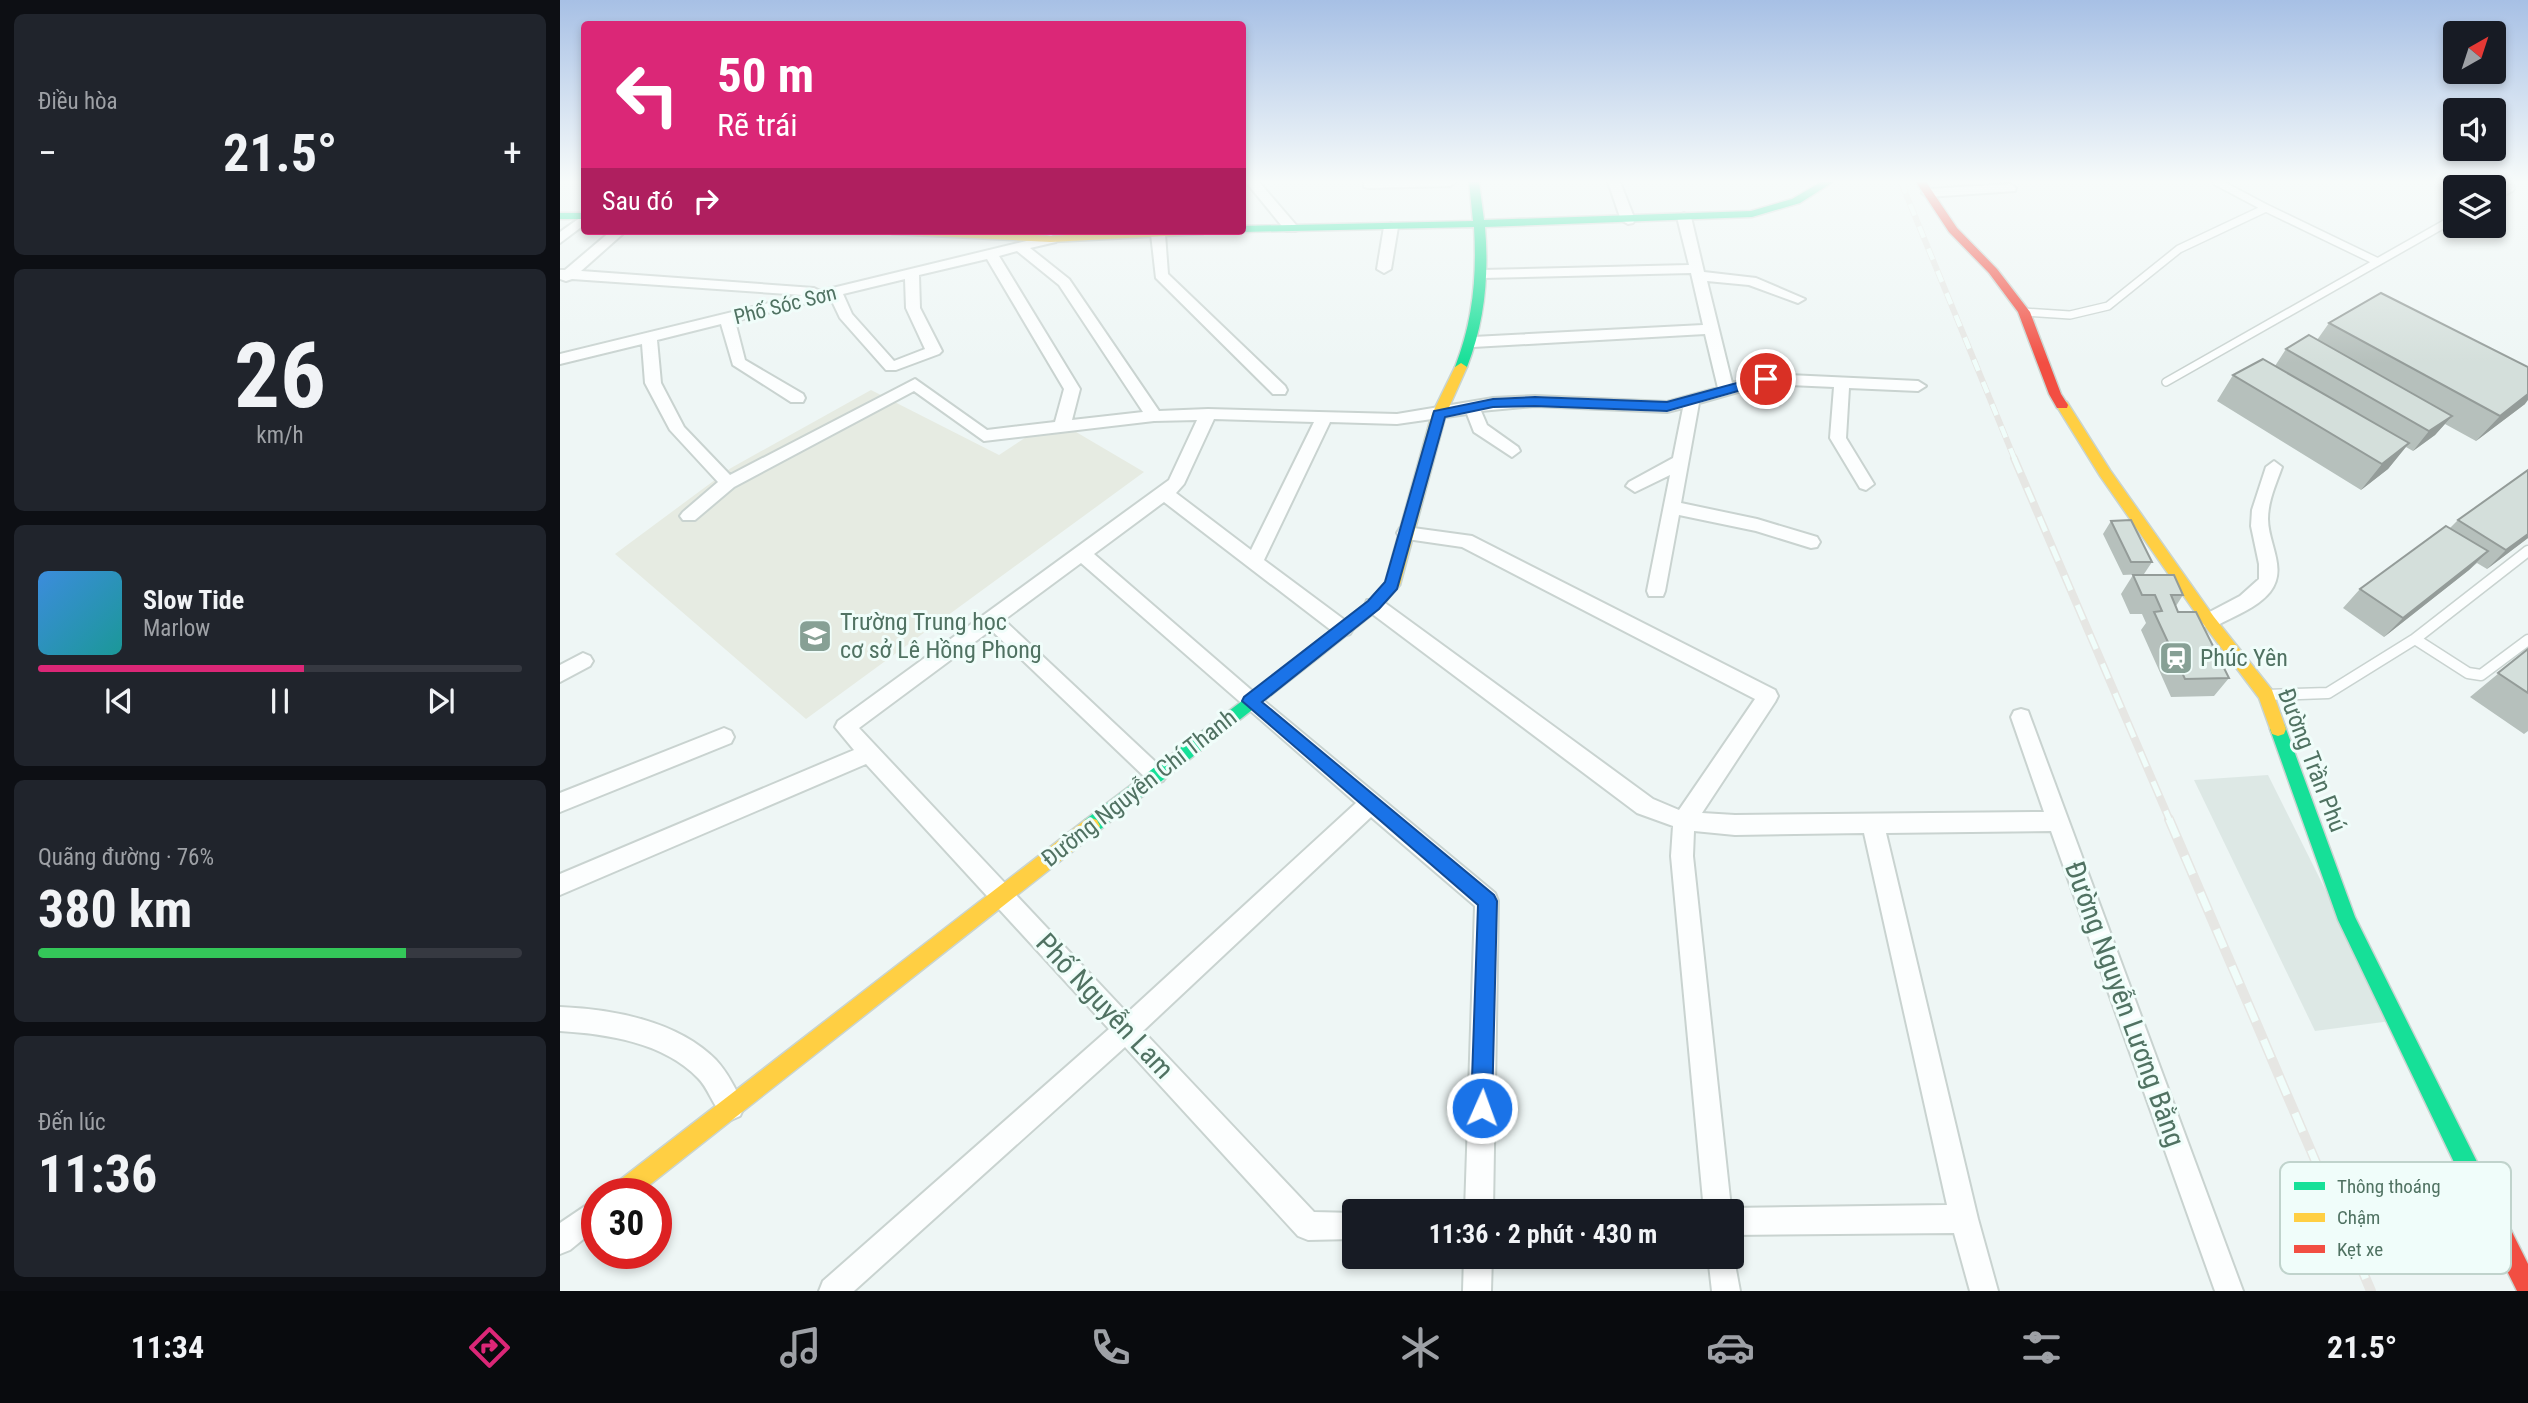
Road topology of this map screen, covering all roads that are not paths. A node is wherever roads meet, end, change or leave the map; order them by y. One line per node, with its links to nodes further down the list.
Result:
1 (605, 242): 18 (street)
2 (1038, 242): 11 (street, Phố Sóc Sơn)
3 (1158, 242): 30 (street)
4 (1389, 242): 14 (street)
5 (1481, 242): 17 (street, Đường Nguyễn Chí Thanh)
6 (1690, 242): 15 (street)
7 (1965, 242): 21 (street, Đường Trần Phú)
8 (2191, 242): 21 (lane)
9 (2337, 242): 13 (lane)
10 (2410, 242): 13 (lane)
11 (1020, 247): 12 (street, Phố Sóc Sơn); 37 (street)
12 (992, 254): 16 (street, Phố Sóc Sơn); 39 (street)
13 (2376, 261): 28 (lane)
14 (1384, 269)
15 (1697, 273): 17 (street); 20 (street); 23 (street)
16 (912, 274): 19 (street, Phố Sóc Sơn); 19 (street)
17 (1482, 274): 25 (street, Đường Nguyễn Chí Thanh)
18 (563, 277): 19 (street)
19 (833, 293): 22 (street, Phố Sóc Sơn)
20 (1798, 299)
21 (2024, 312): 57 (street, Đường Trần Phú)
22 (727, 319): 24 (street, Phố Sóc Sơn); 32 (street)
23 (1711, 330): 25 (street); 31 (street)
24 (649, 338): 26 (street, Phố Sóc Sơn); 43 (street)
25 (1473, 342): 36 (street, Đường Nguyễn Chí Thanh)
26 (560, 359)
27 (1842, 382): 29 (street); 31 (street); 44 (street)
28 (2166, 382)
29 (1918, 386)
30 (1279, 390)
31 (1726, 390): 33 (street)
32 (797, 398)
33 (1692, 400): 34 (street); 41 (street)
34 (1472, 407): 36 (street); 40 (street)
35 (1208, 414): 37 (street); 38 (street); 46 (street)
36 (1439, 414): 38 (street); 49 (street, Đường Nguyễn Chí Thanh)
37 (1154, 416): 39 (street)
38 (1324, 418): 53 (street)
39 (1062, 427): 43 (street)
40 (1512, 451)
41 (1681, 461): 45 (street); 47 (street)
42 (2273, 467): 57 (street)
43 (728, 483): 48 (street)
44 (1866, 484)
45 (1635, 486)
46 (1164, 493): 52 (street); 53 (street)
47 (1672, 507): 50 (street); 54 (street)
48 (689, 516)
49 (1406, 533): 55 (street, Đường Nguyễn Chí Thanh); 71 (street)
50 (1811, 542)
51 (2528, 551): 59 (lane)
52 (1082, 553): 56 (street); 64 (street)
53 (1254, 562): 58 (street)
54 (1656, 591)
55 (1374, 605): 58 (street, Đường Nguyễn Chí Thanh); 71 (street)
56 (992, 620): 67 (street, Phố Nguyễn Lam); 68 (street)
57 (2209, 621): 63 (street, Đường Trần Phú)
58 (1343, 629): 64 (street, Đường Nguyễn Chí Thanh)
59 (2415, 639): 60 (lane); 63 (lane)
60 (2528, 640)
61 (583, 662): 62 (street)
62 (560, 674)
63 (2266, 695): 79 (street, Đường Trần Phú)
64 (1250, 701): 68 (street, Đường Nguyễn Chí Thanh); 70 (street)
65 (2021, 717): 72 (street, Đường Nguyễn Lương Bằng)
66 (724, 737): 69 (street)
67 (869, 753): 74 (street); 75 (street, Phố Nguyễn Lam)
68 (1156, 775): 75 (street, Đường Nguyễn Chí Thanh)
69 (560, 803)
70 (1371, 803): 77 (street); 81 (street)
71 (1684, 821): 73 (street); 82 (street)
72 (2059, 821): 73 (street); 96 (street, Đường Nguyễn Lương Bằng)
73 (1873, 823): 83 (street)
74 (560, 884)
75 (1002, 895): 77 (street, Phố Nguyễn Lam); 78 (street, Đường Nguyễn Chí Thanh)
76 (560, 1019): 78 (street)
77 (1126, 1030): 86 (street, Phố Nguyễn Lam); 92 (street)
78 (731, 1107): 80 (street, Đường Nguyễn Chí Thanh)
79 (2466, 1162)
80 (640, 1178)
81 (1479, 1199)
82 (1716, 1199)
83 (1964, 1219): 84 (street); 95 (street)
84 (1744, 1221)
85 (581, 1224): 87 (street)
86 (1342, 1226)
87 (560, 1240)
88 (2511, 1254): 91 (street, Đường Trần Phú)
89 (1478, 1269): 93 (street)
90 (1723, 1269): 94 (street)
91 (2528, 1289)
92 (833, 1291)
93 (1477, 1291)
94 (1726, 1291)
95 (1984, 1291)
96 (2229, 1291)

